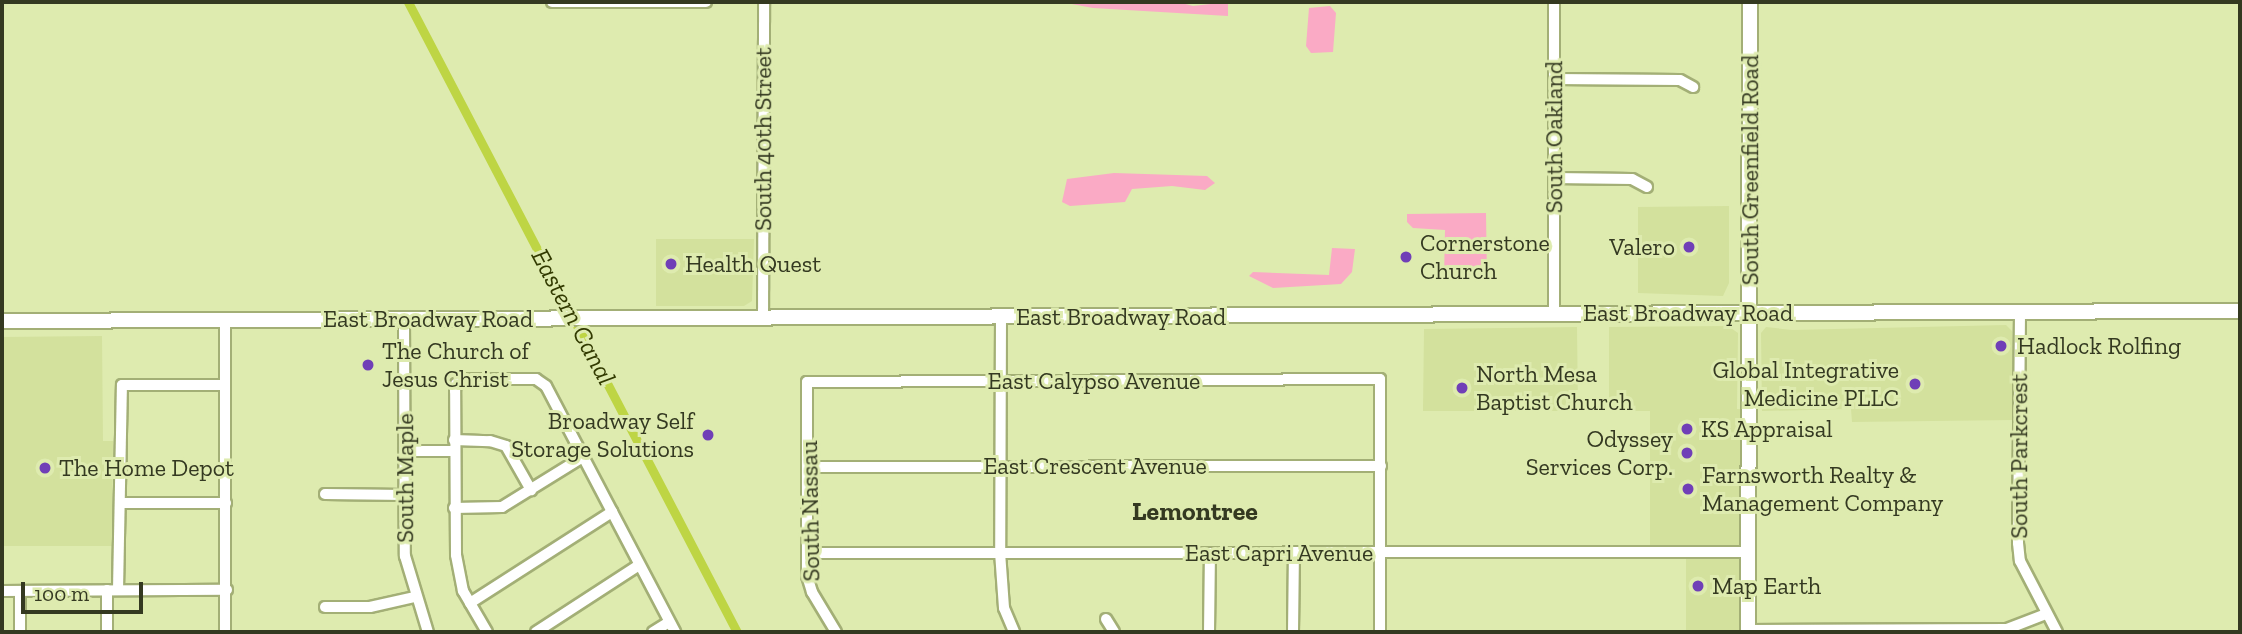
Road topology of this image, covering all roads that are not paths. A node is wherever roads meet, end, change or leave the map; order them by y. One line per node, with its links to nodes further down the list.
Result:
1 (552, 2): 2 (street)
2 (706, 2)
3 (764, 2): 15 (street, South 40th Street)
4 (1554, 2): 6 (street, South Oakland)
5 (1750, 2): 10 (main road, South Greenfield Road)
6 (1554, 79): 7 (street); 8 (street, South Oakland)
7 (1693, 87)
8 (1554, 178): 9 (street); 13 (street, South Oakland)
9 (1647, 187)
10 (1750, 312): 12 (main road, East Broadway Road); 13 (main road, East Broadway Road); 36 (main road, South Greenfield Road)
11 (2240, 312): 12 (main road, East Broadway Road)
12 (2021, 313): 50 (street, South Parkcrest)
13 (1554, 314): 14 (main road, East Broadway Road)
14 (1001, 318): 15 (main road, East Broadway Road); 19 (street)
15 (763, 319): 17 (main road, East Broadway Road)
16 (225, 320): 17 (main road, East Broadway Road); 18 (main road, East Broadway Road); 21 (street)
17 (404, 320): 23 (street, South Maple)
18 (2, 321)
19 (1002, 381): 20 (street, East Calypso Avenue); 25 (street, East Calypso Avenue); 27 (street)
20 (807, 383): 26 (street, South Nassau)
21 (225, 385): 31 (street); 32 (street)
22 (454, 446): 23 (street); 24 (street); 28 (street); 33 (street)
23 (405, 451): 30 (street, South Maple)
24 (583, 457): 28 (street); 34 (street)
25 (1381, 466): 27 (street, East Crescent Avenue); 39 (street)
26 (808, 467): 27 (street, East Crescent Avenue); 37 (street, South Nassau)
27 (1000, 467): 35 (street)
28 (531, 491): 33 (street)
29 (325, 494): 30 (street)
30 (405, 495): 47 (street, South Maple)
31 (120, 503): 32 (street); 43 (street)
32 (226, 503): 44 (street)
33 (454, 508): 48 (street)
34 (612, 512): 41 (street); 48 (street)
35 (1000, 552): 37 (street, East Capri Avenue); 40 (street, East Capri Avenue); 63 (street)
36 (1749, 552): 39 (street, East Capri Avenue); 53 (main road, South Greenfield Road)
37 (808, 553): 62 (street, South Nassau)
38 (1294, 553): 39 (street, East Capri Avenue); 40 (street, East Capri Avenue); 66 (street)
39 (1380, 553): 67 (street)
40 (1210, 554): 65 (street)
41 (639, 565): 52 (street); 59 (street)
42 (107, 590): 43 (street); 46 (street); 55 (street)
43 (118, 590): 44 (street)
44 (227, 590): 56 (street)
45 (2, 591): 46 (street)
46 (20, 591): 54 (street)
47 (414, 597): 49 (street); 57 (street, South Maple)
48 (470, 603): 58 (street)
49 (325, 607)
50 (2046, 614): 68 (street); 69 (street, South Parkcrest)
51 (1106, 619): 64 (street)
52 (669, 622): 60 (street); 61 (street)
53 (1748, 631): 68 (street)
54 (20, 632)
55 (107, 632)
56 (225, 632)
57 (428, 632)
58 (487, 632)
59 (536, 632)
60 (653, 632)
61 (675, 632)
62 (836, 632)
63 (1014, 632)
64 (1114, 632)
65 (1209, 632)
66 (1293, 632)
67 (1380, 632)
68 (1822, 632)
69 (2057, 632)

